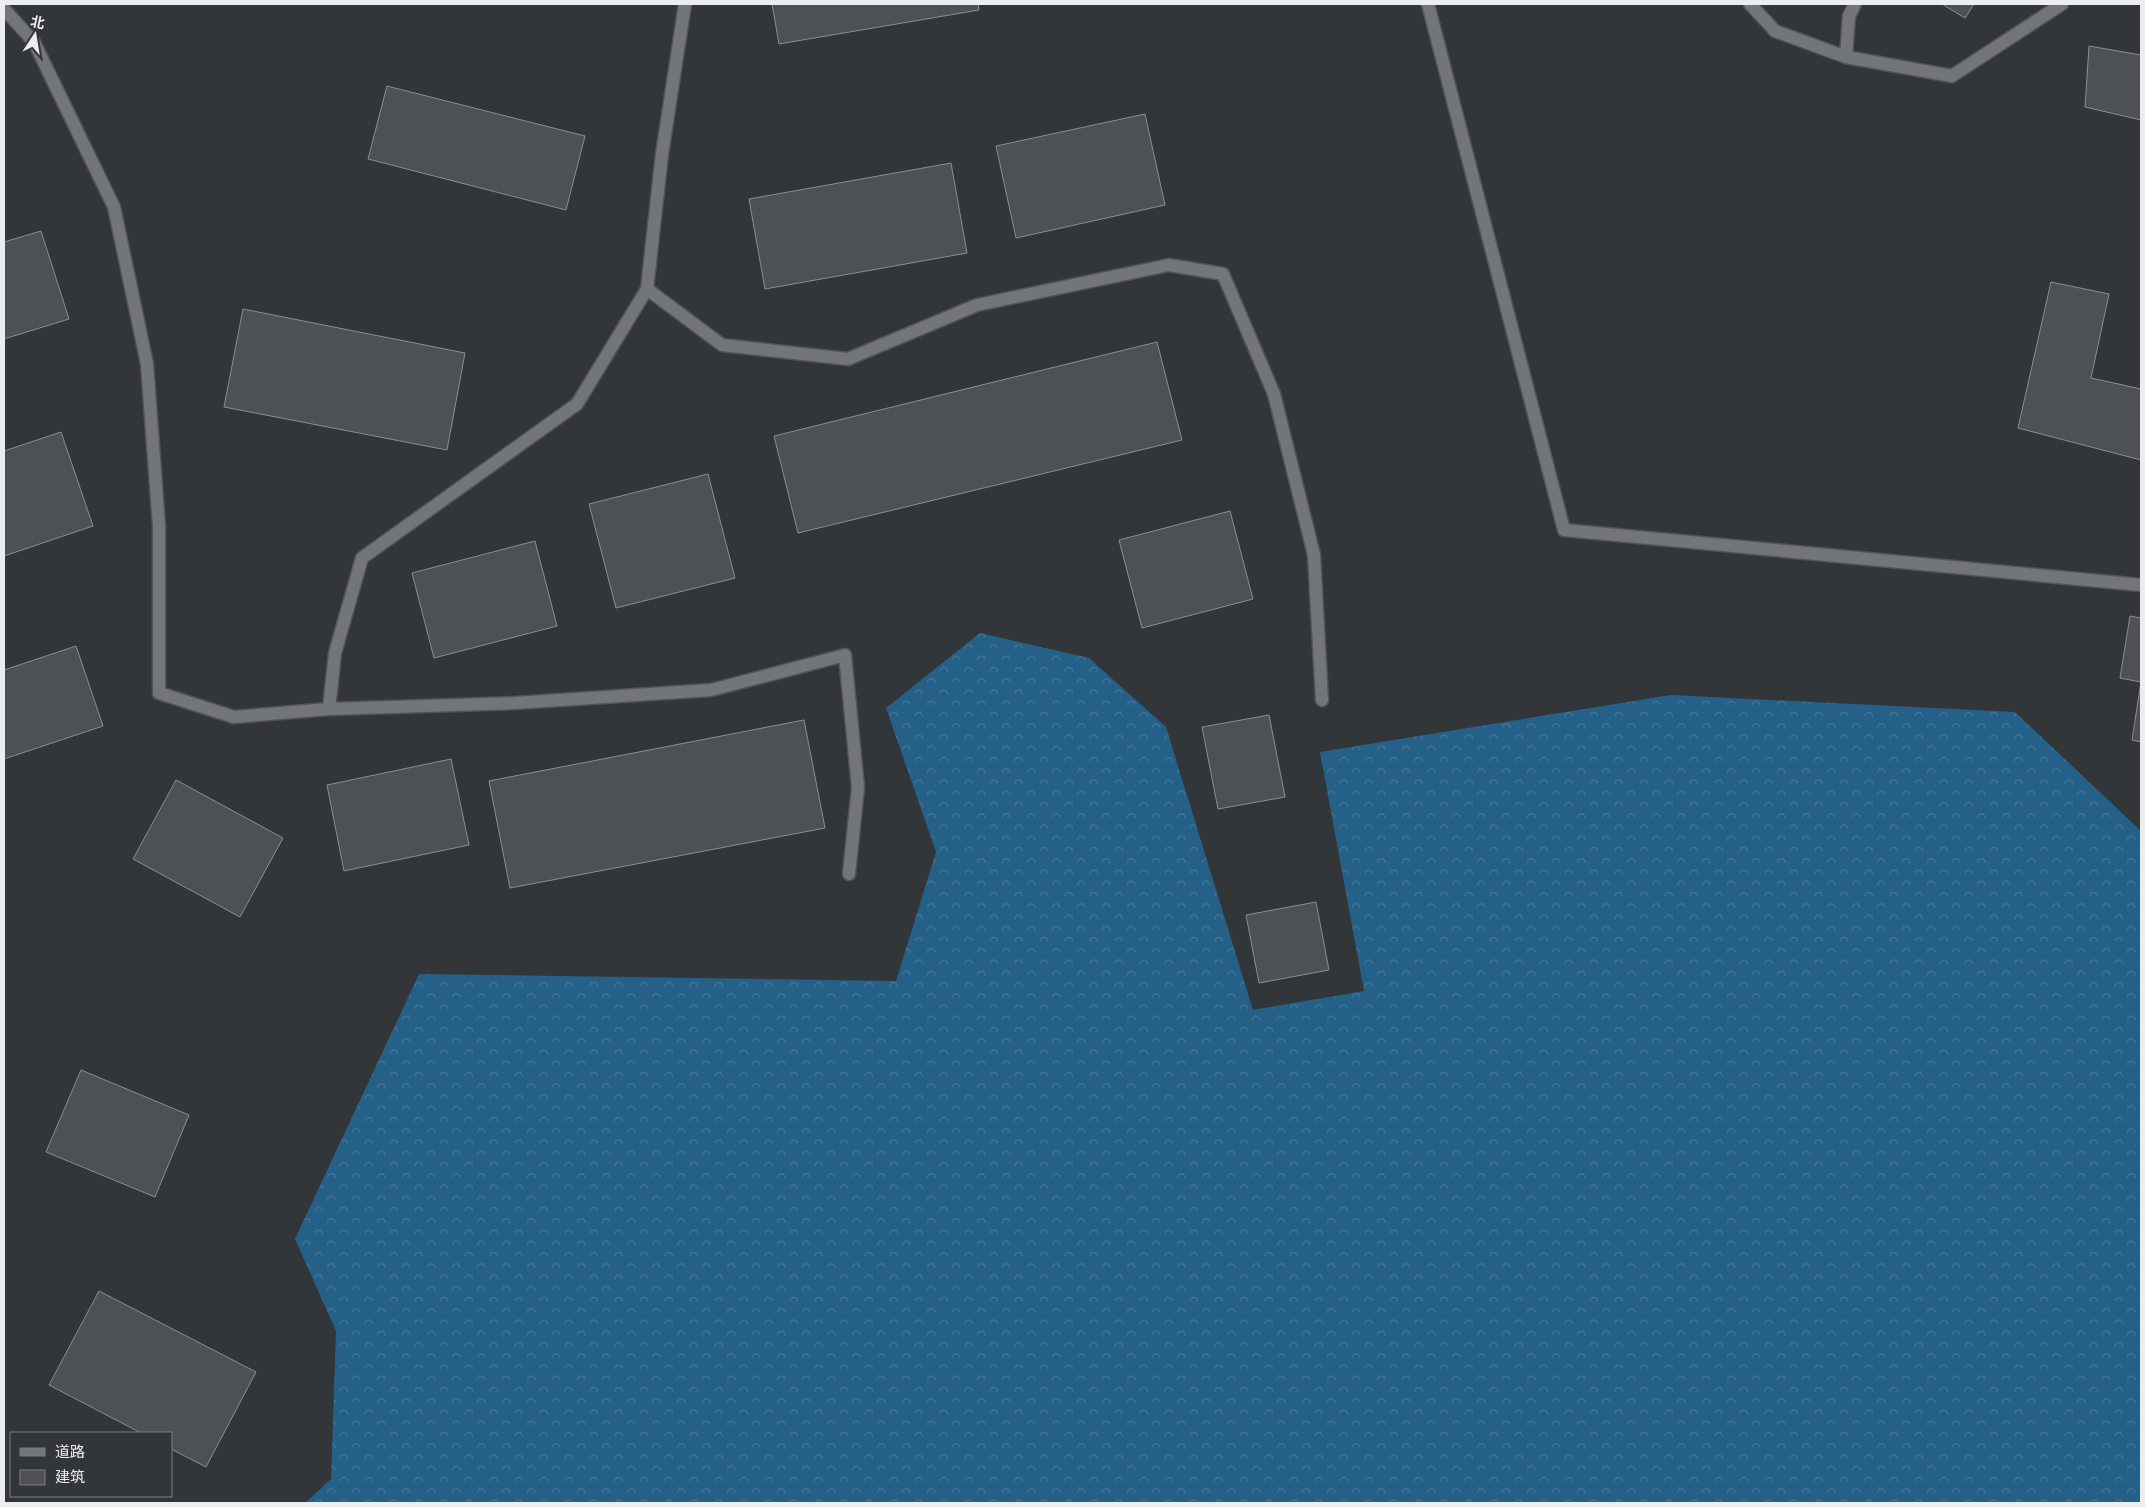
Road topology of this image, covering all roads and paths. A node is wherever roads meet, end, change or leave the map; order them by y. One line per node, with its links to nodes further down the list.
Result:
1 (686, 4): 8 (street)
2 (1428, 4): 9 (street)
3 (1750, 4): 7 (street)
4 (1856, 4): 7 (street)
5 (2062, 4): 7 (street)
6 (4, 9): 11 (street)
7 (1846, 57)
8 (647, 289): 10 (street); 11 (street)
9 (2141, 585)
10 (1322, 700)
11 (329, 709): 12 (street)
12 (849, 874)

